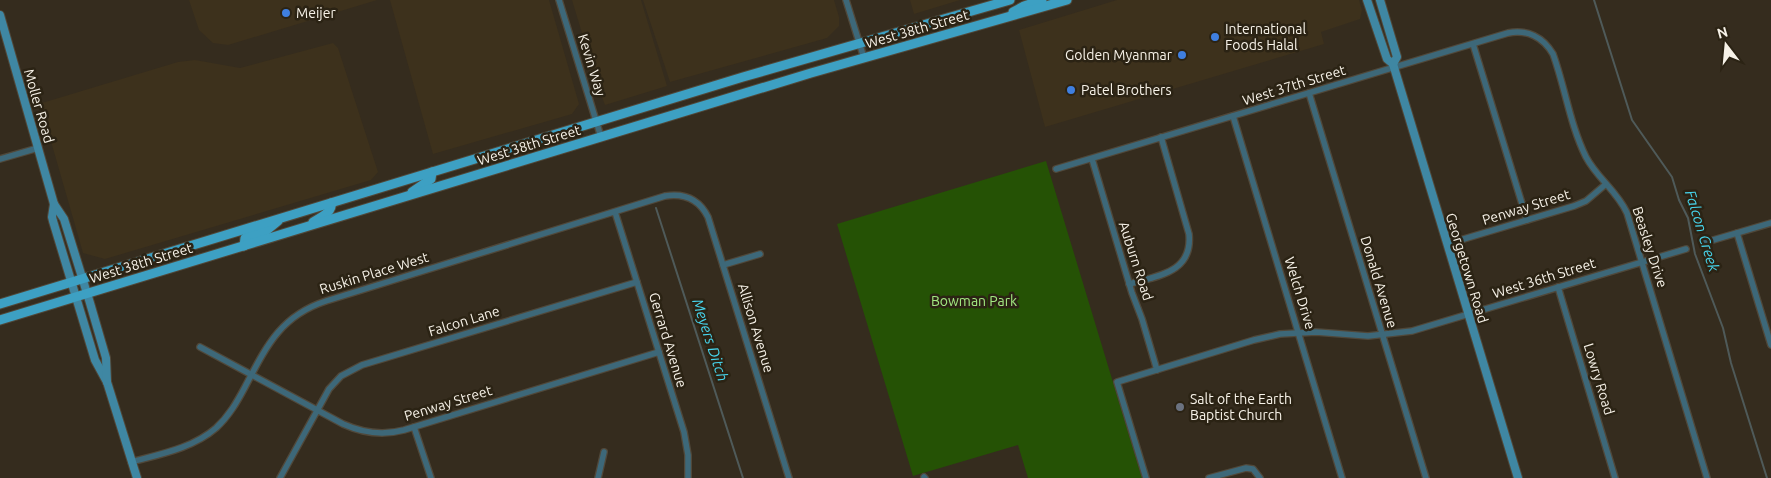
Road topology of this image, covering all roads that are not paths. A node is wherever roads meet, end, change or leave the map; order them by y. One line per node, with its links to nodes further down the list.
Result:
1 (559, 0): 17 (street, Kevin Way)
2 (846, 0): 11 (street)
3 (1010, 0): 11 (main road, West 38th Street)
4 (1042, 0): 9 (main road)
5 (1067, 0): 9 (main road, West 38th Street)
6 (1367, 0): 14 (main road, Georgetown Road)
7 (1380, 0): 14 (main road, Georgetown Road)
8 (0, 15): 20 (main road, Moller Road)
9 (995, 21): 13 (main road, West 38th Street)
10 (1540, 38): 12 (street, West 37th Street); 25 (street, Beasley Drive)
11 (860, 43): 13 (street); 17 (main road, West 38th Street)
12 (1474, 44): 14 (street, West 37th Street); 32 (street)
13 (864, 58): 18 (main road, West 38th Street)
14 (1393, 66): 15 (street, West 37th Street); 37 (main road, Georgetown Road)
15 (1309, 93): 16 (street, West 37th Street); 54 (street, Donald Avenue)
16 (1233, 116): 19 (street, West 37th Street); 53 (street, Welch Drive)
17 (596, 122): 18 (street, Kevin Way); 24 (main road, West 38th Street)
18 (601, 137): 26 (main road, West 38th Street)
19 (1161, 138): 22 (street, West 37th Street); 46 (street)
20 (38, 148): 21 (street); 29 (main road, Moller Road)
21 (0, 159)
22 (1092, 159): 23 (street, West 37th Street); 46 (street, Auburn Road)
23 (1056, 169)
24 (432, 172): 26 (main road); 28 (main road, West 38th Street)
25 (1606, 184): 32 (street, Penway Street); 41 (street, Beasley Drive)
26 (408, 195): 34 (main road, West 38th Street)
27 (684, 196): 30 (street, Ruskin Place West); 42 (street, Allison Avenue)
28 (331, 203): 31 (main road, West 38th Street); 34 (main road)
29 (54, 204): 43 (main road, Moller Road); 44 (main road, Moller Road)
30 (615, 212): 45 (street, Gerrard Avenue); 59 (street, Ruskin Place West)
31 (282, 218): 38 (main road); 43 (main road, West 38th Street)
32 (1527, 220): 37 (street, Penway Street)
33 (1771, 223): 35 (street)
34 (305, 227): 38 (main road, West 38th Street)
35 (1737, 233): 36 (street); 55 (street)
36 (1703, 243)
37 (1447, 244): 51 (main road, Georgetown Road)
38 (244, 246): 48 (main road, West 38th Street)
39 (1686, 249): 41 (street, West 36th Street)
40 (760, 254): 42 (street)
41 (1642, 262): 47 (street, West 36th Street); 78 (street, Beasley Drive)
42 (723, 265): 70 (street, Allison Avenue)
43 (82, 279): 44 (main road, West 38th Street); 48 (main road, Moller Road)
44 (71, 282): 49 (main road, Moller Road); 50 (main road, West 38th Street)
45 (637, 282): 57 (street, Gerrard Avenue); 61 (street, Falcon Lane)
46 (1129, 284): 58 (street, Auburn Road)
47 (1558, 287): 51 (street, West 36th Street); 77 (street, Lowry Road)
48 (87, 294): 49 (main road, West 38th Street); 60 (main road, Moller Road)
49 (76, 297): 52 (main road, West 38th Street); 60 (main road, Moller Road)
50 (0, 304)
51 (1468, 314): 54 (street, West 36th Street); 76 (main road, Georgetown Road)
52 (0, 320)
53 (1298, 332): 54 (street, West 36th Street); 58 (street, West 36th Street); 74 (street, Welch Drive)
54 (1382, 336): 75 (street, Donald Avenue)
55 (1771, 345)
56 (200, 348): 59 (street, Penway Street)
57 (659, 352): 62 (street, Penway Street); 69 (street, Gerrard Avenue)
58 (1157, 370): 71 (street, West 36th Street)
59 (251, 375): 61 (street, Penway Street); 64 (street, Ruskin Place West)
60 (107, 382): 64 (main road, Moller Road)
61 (316, 410): 62 (street, Penway Street); 66 (street, Falcon Lane)
62 (414, 427): 67 (street)
63 (604, 452): 68 (street)
64 (131, 462): 65 (main road, Moller Road)
65 (137, 478)
66 (280, 478)
67 (431, 478)
68 (598, 478)
69 (688, 478)
70 (789, 478)
71 (1146, 478)
72 (1209, 478): 73 (street)
73 (1260, 478)
74 (1342, 478)
75 (1426, 478)
76 (1518, 478)
77 (1615, 478)
78 (1707, 478)

